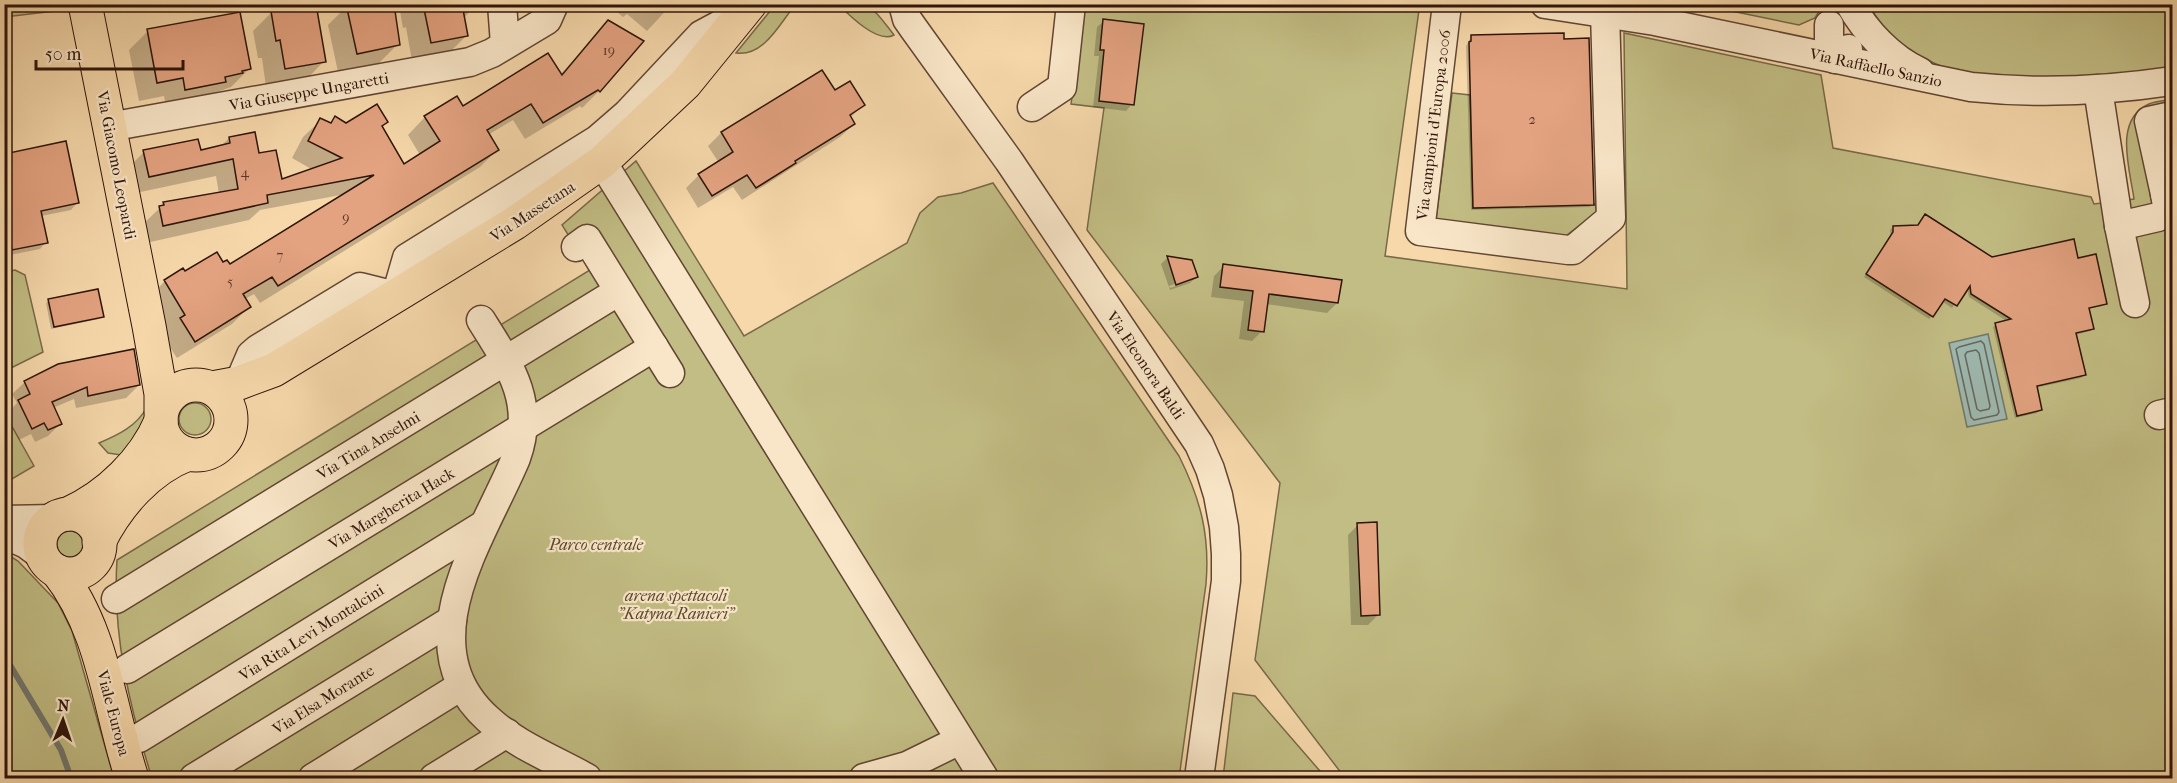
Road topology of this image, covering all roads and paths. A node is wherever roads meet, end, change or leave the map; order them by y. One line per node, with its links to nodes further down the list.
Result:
1 (85, 4): 19 (main road, Via Giacomo Leopardi)
2 (502, 4): 11 (street)
3 (554, 4): 11 (street, Via Giuseppe Ungaretti)
4 (1071, 4): 17 (street)
5 (1447, 4): 8 (street, Via campioni d'Europa 2006)
6 (1545, 4): 8 (street, Via Raffaello Sanzio)
7 (749, 7): 20 (main road, Via Massetana); 25 (street)
8 (1589, 8): 12 (street, Via Raffaello Sanzio)
9 (901, 10): 59 (street, Via Eleonora Baldi)
10 (1844, 14): 12 (street); 13 (street); 14 (street)
11 (505, 44): 19 (street, Via Giuseppe Ungaretti)
12 (1789, 49): 13 (street, Via Raffaello Sanzio)
13 (1835, 59): 14 (street, Via Raffaello Sanzio)
14 (1941, 81): 16 (street, Via Raffaello Sanzio)
15 (2172, 81): 16 (street, Via Raffaello Sanzio)
16 (2098, 89): 22 (street)
17 (1032, 107)
18 (2172, 116): 21 (street)
19 (109, 127): 28 (main road, Via Giacomo Leopardi)
20 (602, 162): 25 (main road, Via Massetana); 50 (street)
21 (2169, 193): 22 (street)
22 (2119, 226): 26 (street)
23 (576, 247): 24 (street)
24 (620, 291): 29 (street); 30 (street, Via Tina Anselmi)
25 (396, 296): 31 (main road, Via Massetana); 33 (street)
26 (2135, 303)
27 (481, 320): 30 (street)
28 (150, 326): 33 (main road, Via Giacomo Leopardi); 34 (main road, Via Giacomo Leopardi)
29 (654, 347): 32 (street); 36 (street, Via Margherita Hack)
30 (506, 360): 36 (street); 44 (street, Via Tina Anselmi)
31 (274, 370): 33 (main road, Via Massetana); 35 (main road, Via Massetana)
32 (670, 373)
33 (218, 386): 34 (main road); 35 (main road)
34 (161, 416): 37 (main road); 38 (main road)
35 (231, 421): 37 (main road)
36 (523, 427): 40 (street); 47 (street, Via Margherita Hack)
37 (188, 454): 42 (main road)
38 (61, 517): 39 (street); 42 (main road); 43 (main road)
39 (4, 520)
40 (482, 526): 45 (street); 51 (street, Via Rita Levi Montalcini)
41 (4, 534): 43 (street)
42 (98, 550): 43 (main road); 46 (main road, Viale Europa)
43 (49, 563): 46 (main road, Viale Europa)
44 (116, 599)
45 (452, 620): 48 (street); 54 (street, Via Elsa Morante)
46 (97, 647): 53 (main road, Viale Europa)
47 (128, 669)
48 (461, 686): 49 (street); 55 (street)
49 (507, 734): 52 (street); 56 (street)
50 (957, 736): 57 (street); 58 (street)
51 (139, 738)
52 (567, 775)
53 (132, 778)
54 (194, 778)
55 (313, 778)
56 (434, 778)
57 (864, 778)
58 (984, 778)
59 (1199, 778)

